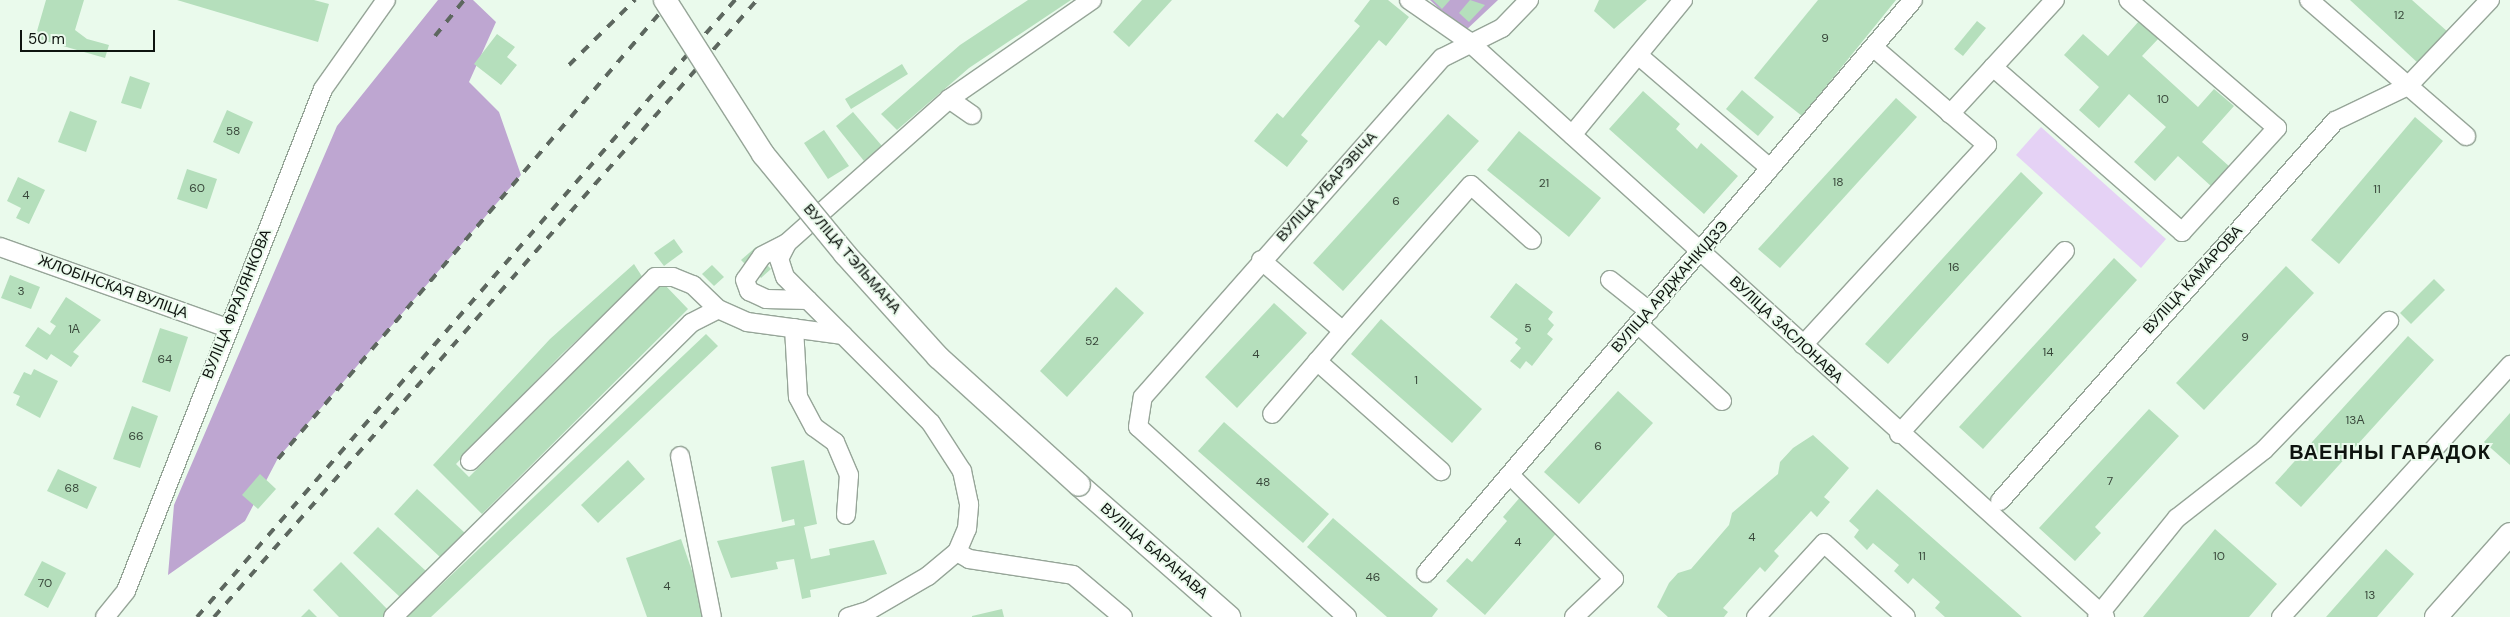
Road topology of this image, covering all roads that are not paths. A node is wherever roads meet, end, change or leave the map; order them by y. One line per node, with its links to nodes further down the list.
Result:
1 (386, 0): 34 (street, ВУЛІЦА ФРАЛЯНКОВА)
2 (665, 0): 48 (main road, ВУЛІЦА ТЭЛЬМАНА, bridge)
3 (1092, 0): 17 (street)
4 (1409, 0): 12 (street, ВУЛІЦА ЗАСЛОНАВА)
5 (1529, 0): 12 (street, ВУЛІЦА УБАРЭВІЧА)
6 (1684, 0): 14 (street)
7 (1913, 0): 13 (street, ВУЛІЦА АРДЖАНІКІДЗЭ)
8 (2055, 0): 15 (street)
9 (2128, 0): 15 (street)
10 (2310, 0): 16 (street)
11 (2482, 2): 16 (street)
12 (1468, 41): 20 (street, ВУЛІЦА ЗАСЛОНАВА); 28 (street, ВУЛІЦА УБАРЭВІЧА)
13 (1873, 47): 18 (street); 22 (street, ВУЛІЦА АРДЖАНІКІДЗЭ)
14 (1638, 55): 20 (street); 22 (street)
15 (1993, 67): 18 (street)
16 (2408, 86): 21 (street); 49 (street, ВУЛІЦА КАМАРОВА)
17 (950, 99): 19 (street); 24 (street)
18 (1950, 114): 38 (street)
19 (972, 115)
20 (1572, 135): 26 (street, ВУЛІЦА ЗАСЛОНАВА)
21 (2466, 136)
22 (1770, 168): 26 (street, ВУЛІЦА АРДЖАНІКІДЗЭ)
23 (1532, 240): 36 (street)
24 (787, 243): 30 (street); 30 (street)
25 (0, 247): 34 (street, ЖЛОБІНСКАЯ ВУЛІЦА)
26 (1700, 250): 32 (street, ВУЛІЦА АРДЖАНІКІДЗЭ); 38 (street, ВУЛІЦА ЗАСЛОНАВА)
27 (2065, 251): 43 (street)
28 (1261, 260): 36 (street); 62 (street, ВУЛІЦА УБАРЭВІЧА)
29 (1610, 280): 32 (street)
30 (808, 300): 37 (street)
31 (718, 308): 35 (street); 45 (street); 57 (street)
32 (1644, 317): 41 (street); 47 (street, ВУЛІЦА АРДЖАНІКІДЗЭ)
33 (2389, 321): 55 (street)
34 (227, 328): 56 (street, ВУЛІЦА ФРАЛЯНКОВА)
35 (794, 328): 37 (street); 50 (street)
36 (1343, 331): 39 (street)
37 (843, 335): 52 (street)
38 (1804, 346): 43 (street, ВУЛІЦА ЗАСЛОНАВА)
39 (1317, 361): 42 (street); 46 (street)
40 (2510, 365): 65 (street)
41 (1722, 401)
42 (1272, 414)
43 (1899, 434): 55 (street, ВУЛІЦА ЗАСЛОНАВА)
44 (680, 456): 58 (street)
45 (470, 461)
46 (1441, 471)
47 (1510, 475): 53 (street, ВУЛІЦА АРДЖАНІКІДЗЭ); 63 (street)
48 (1079, 485): 61 (main road, ВУЛІЦА БАРАНАВА)
49 (2000, 501)
50 (846, 516)
51 (2510, 534): 66 (main road)
52 (957, 552): 59 (street); 60 (street)
53 (1426, 573)
54 (1901, 615): 64 (street)
55 (2101, 616)
56 (105, 617)
57 (394, 617)
58 (712, 617)
59 (848, 617)
60 (1123, 617)
61 (1229, 617)
62 (1347, 617)
63 (1574, 617)
64 (1756, 617)
65 (2281, 617)
66 (2436, 617)

